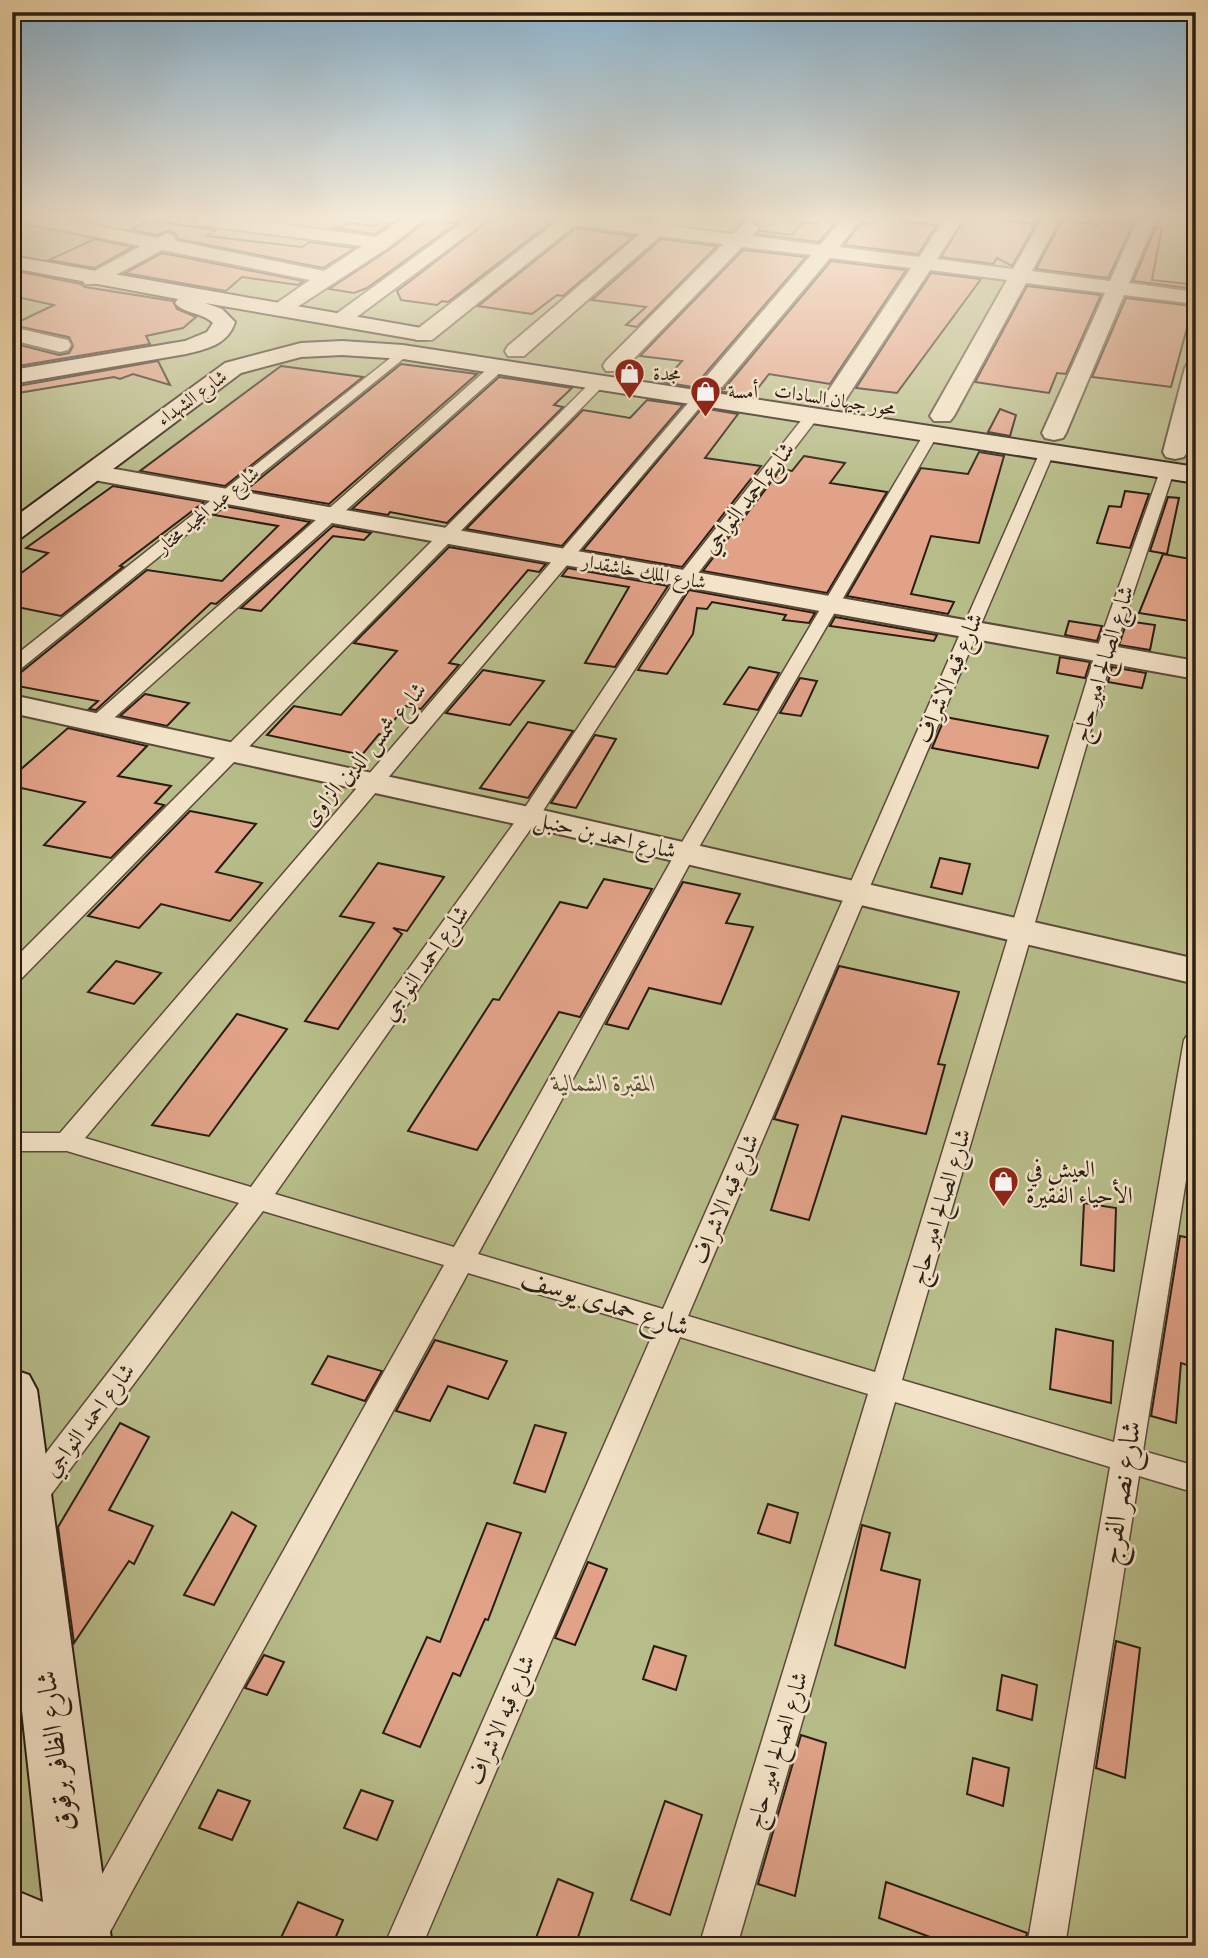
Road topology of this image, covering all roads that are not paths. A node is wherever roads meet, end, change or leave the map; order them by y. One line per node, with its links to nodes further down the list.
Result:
1 (203, 308): 21 (street)
2 (277, 308): 11 (street, محور جيهان السادات)
3 (356, 308): 12 (street)
4 (457, 308): 14 (street)
5 (565, 308): 16 (street)
6 (671, 308): 20 (street)
7 (776, 308): 22 (street, شارع شمس الدين الزاوى)
8 (893, 308): 23 (street)
9 (1000, 308): 25 (street)
10 (1108, 308): 26 (street, شارع قبه الاشراف)
11 (281, 309): 12 (street, محور جيهان السادات)
12 (343, 318): 14 (street, محور جيهان السادات)
13 (12, 333): 15 (street)
14 (425, 335): 16 (street, محور جيهان السادات)
15 (60, 345)
16 (516, 351): 20 (street, محور جيهان السادات)
17 (403, 352): 18 (street, محور جيهان السادات); 28 (street, شارع الشهداء); 30 (lane, شارع عبد المجيد مختار)
18 (498, 367): 20 (street, محور جيهان السادات); 32 (lane)
19 (1196, 368): 27 (street, شارع الصالح امير حاج)
20 (606, 374): 22 (street, محور جيهان السادات); 34 (lane)
21 (12, 377)
22 (707, 390): 23 (street, محور جيهان السادات); 24 (street, محور جيهان السادات); 35 (lane, شارع شمس الدين الزاوى)
23 (834, 400): 25 (street, محور جيهان السادات)
24 (812, 416): 25 (street, محور جيهان السادات); 36 (lane, شارع احمد النواجي)
25 (937, 425): 26 (street, محور جيهان السادات); 37 (lane)
26 (1050, 443): 27 (street, محور جيهان السادات); 38 (lane, شارع قبه الاشراف)
27 (1179, 459): 29 (street, محور جيهان السادات); 39 (lane, شارع الصالح امير حاج)
28 (92, 474): 30 (street, شارع الملك خاشقدار); 31 (street); 33 (street, شارع الشهداء)
29 (1196, 475)
30 (223, 498): 32 (street, شارع الملك خاشقدار); 40 (lane, شارع عبد المجيد مختار)
31 (12, 509)
32 (332, 517): 34 (street, شارع الملك خاشقدار); 43 (lane)
33 (12, 532)
34 (445, 537): 35 (street, شارع الملك خاشقدار); 44 (lane)
35 (563, 558): 36 (street, شارع الملك خاشقدار); 45 (lane, شارع شمس الدين الزاوى)
36 (685, 579): 37 (street, شارع الملك خاشقدار); 46 (lane, شارع احمد النواجي)
37 (830, 605): 38 (street, شارع الملك خاشقدار); 47 (lane)
38 (969, 630): 39 (street, شارع الملك خاشقدار); 48 (lane, شارع قبه الاشراف)
39 (1104, 654): 41 (street, شارع الملك خاشقدار); 49 (lane, شارع الصالح امير حاج)
40 (12, 667)
41 (1196, 670)
42 (12, 704): 43 (street, شارع احمد بن حنبل)
43 (98, 722): 44 (street, شارع احمد بن حنبل)
44 (231, 754): 45 (street, شارع احمد بن حنبل); 51 (lane)
45 (371, 784): 46 (street, شارع احمد بن حنبل); 54 (lane, شارع شمس الدين الزاوى)
46 (529, 817): 47 (street, شارع احمد بن حنبل); 55 (lane, شارع احمد النواجي)
47 (685, 853): 48 (street, شارع احمد بن حنبل); 56 (lane)
48 (856, 894): 49 (street, شارع احمد بن حنبل); 57 (lane, شارع قبه الاشراف)
49 (1022, 933): 50 (street, شارع احمد بن حنبل); 58 (lane, شارع الصالح امير حاج)
50 (1196, 972)
51 (12, 975)
52 (1196, 1040): 60 (lane, شارع نصر الفرج)
53 (12, 1142): 54 (lane, شارع حمدى يوسف)
54 (67, 1142): 55 (lane, شارع حمدى يوسف)
55 (257, 1199): 56 (lane, شارع حمدى يوسف); 62 (lane, شارع احمد النواجي)
56 (460, 1260): 57 (lane, شارع حمدى يوسف); 65 (lane)
57 (672, 1323): 58 (lane, شارع حمدى يوسف); 66 (lane, شارع قبه الاشراف)
58 (886, 1387): 60 (lane, شارع حمدى يوسف); 67 (lane, شارع الصالح امير حاج)
59 (12, 1391): 62 (street, شارع الظافر برقوق)
60 (1126, 1459): 61 (lane, شارع حمدى يوسف); 68 (lane, شارع نصر الفرج)
61 (1196, 1480)
62 (19, 1504): 65 (street, شارع الظافر برقوق)
63 (12, 1921): 64 (street)
64 (72, 1946)
65 (81, 1946)
66 (404, 1946)
67 (718, 1946)
68 (1046, 1946)

